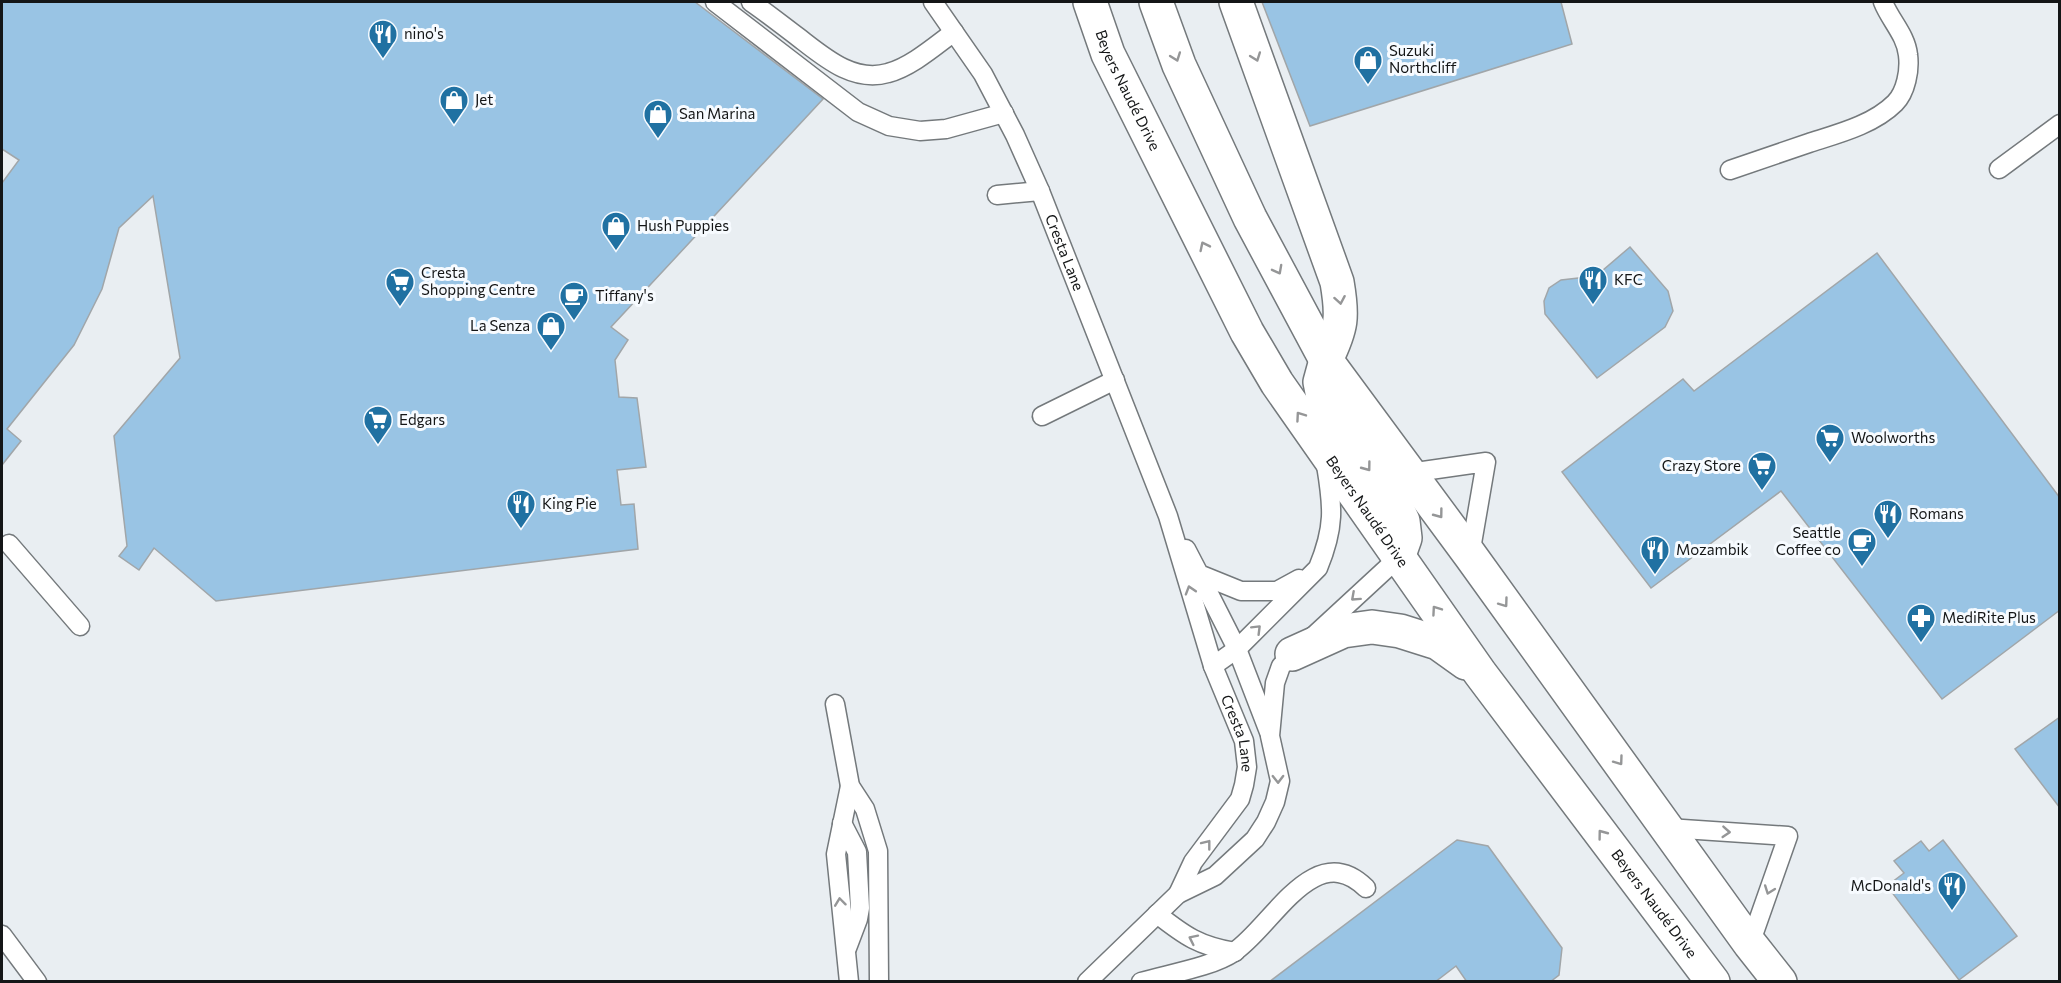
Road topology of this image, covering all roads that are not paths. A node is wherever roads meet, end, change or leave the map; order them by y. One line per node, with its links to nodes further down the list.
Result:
1 (715, 2): 9 (lane)
2 (751, 2): 8 (lane)
3 (933, 2): 8 (lane, Cresta Lane)
4 (1090, 2): 18 (main road, Beyers Naudé Drive, one-way to 4)
5 (1156, 2): 15 (main road, one-way to 15)
6 (1236, 2): 15 (main road, one-way to 15)
7 (1883, 2): 12 (lane)
8 (954, 32): 9 (lane, Cresta Lane)
9 (1004, 113): 13 (lane, Cresta Lane)
10 (2060, 124): 11 (lane)
11 (1999, 169)
12 (1730, 170)
13 (1040, 191): 14 (lane); 16 (lane, Cresta Lane)
14 (997, 195)
15 (1326, 360): 19 (main road); 23 (main road, one-way to 23)
16 (1116, 380): 17 (lane); 20 (lane, Cresta Lane)
17 (1042, 416)
18 (1324, 450): 23 (main road, Beyers Naudé Drive); 24 (lane)
19 (1409, 473): 22 (main road, one-way to 22); 22 (lane)
20 (1168, 516): 25 (lane, Cresta Lane); 29 (lane, Cresta Lane, one-way to 20)
21 (9, 544): 26 (lane)
22 (1470, 555): 34 (main road, one-way to 34)
23 (1398, 558): 28 (lane, Cresta Lane, one-way to 28); 30 (main road, Beyers Naudé Drive, one-way to 23)
24 (1318, 568): 25 (lane); 27 (lane, one-way to 24)
25 (1199, 574): 27 (lane, Cresta Lane)
26 (80, 626)
27 (1237, 649): 29 (lane); 32 (lane, Cresta Lane)
28 (1292, 654): 30 (main road); 32 (lane, Cresta Lane)
29 (1213, 666): 36 (lane, Cresta Lane, one-way to 29)
30 (1480, 673): 46 (main road, Beyers Naudé Drive, one-way to 30)
31 (835, 705): 33 (lane)
32 (1270, 736): 36 (lane, Cresta Lane, one-way to 36)
33 (850, 786): 42 (lane, one-way to 33); 43 (lane)
34 (1668, 828): 40 (main road); 40 (lane, one-way to 40)
35 (1366, 888): 39 (lane)
36 (1178, 894): 37 (lane, Cresta Lane)
37 (1157, 915): 39 (lane, one-way to 37); 44 (lane, Cresta Lane)
38 (2, 935): 41 (lane)
39 (1235, 952): 45 (lane)
40 (1764, 961): 47 (main road)
41 (38, 981)
42 (849, 981)
43 (879, 981)
44 (1087, 981)
45 (1141, 981)
46 (1713, 981)
47 (1804, 981)

